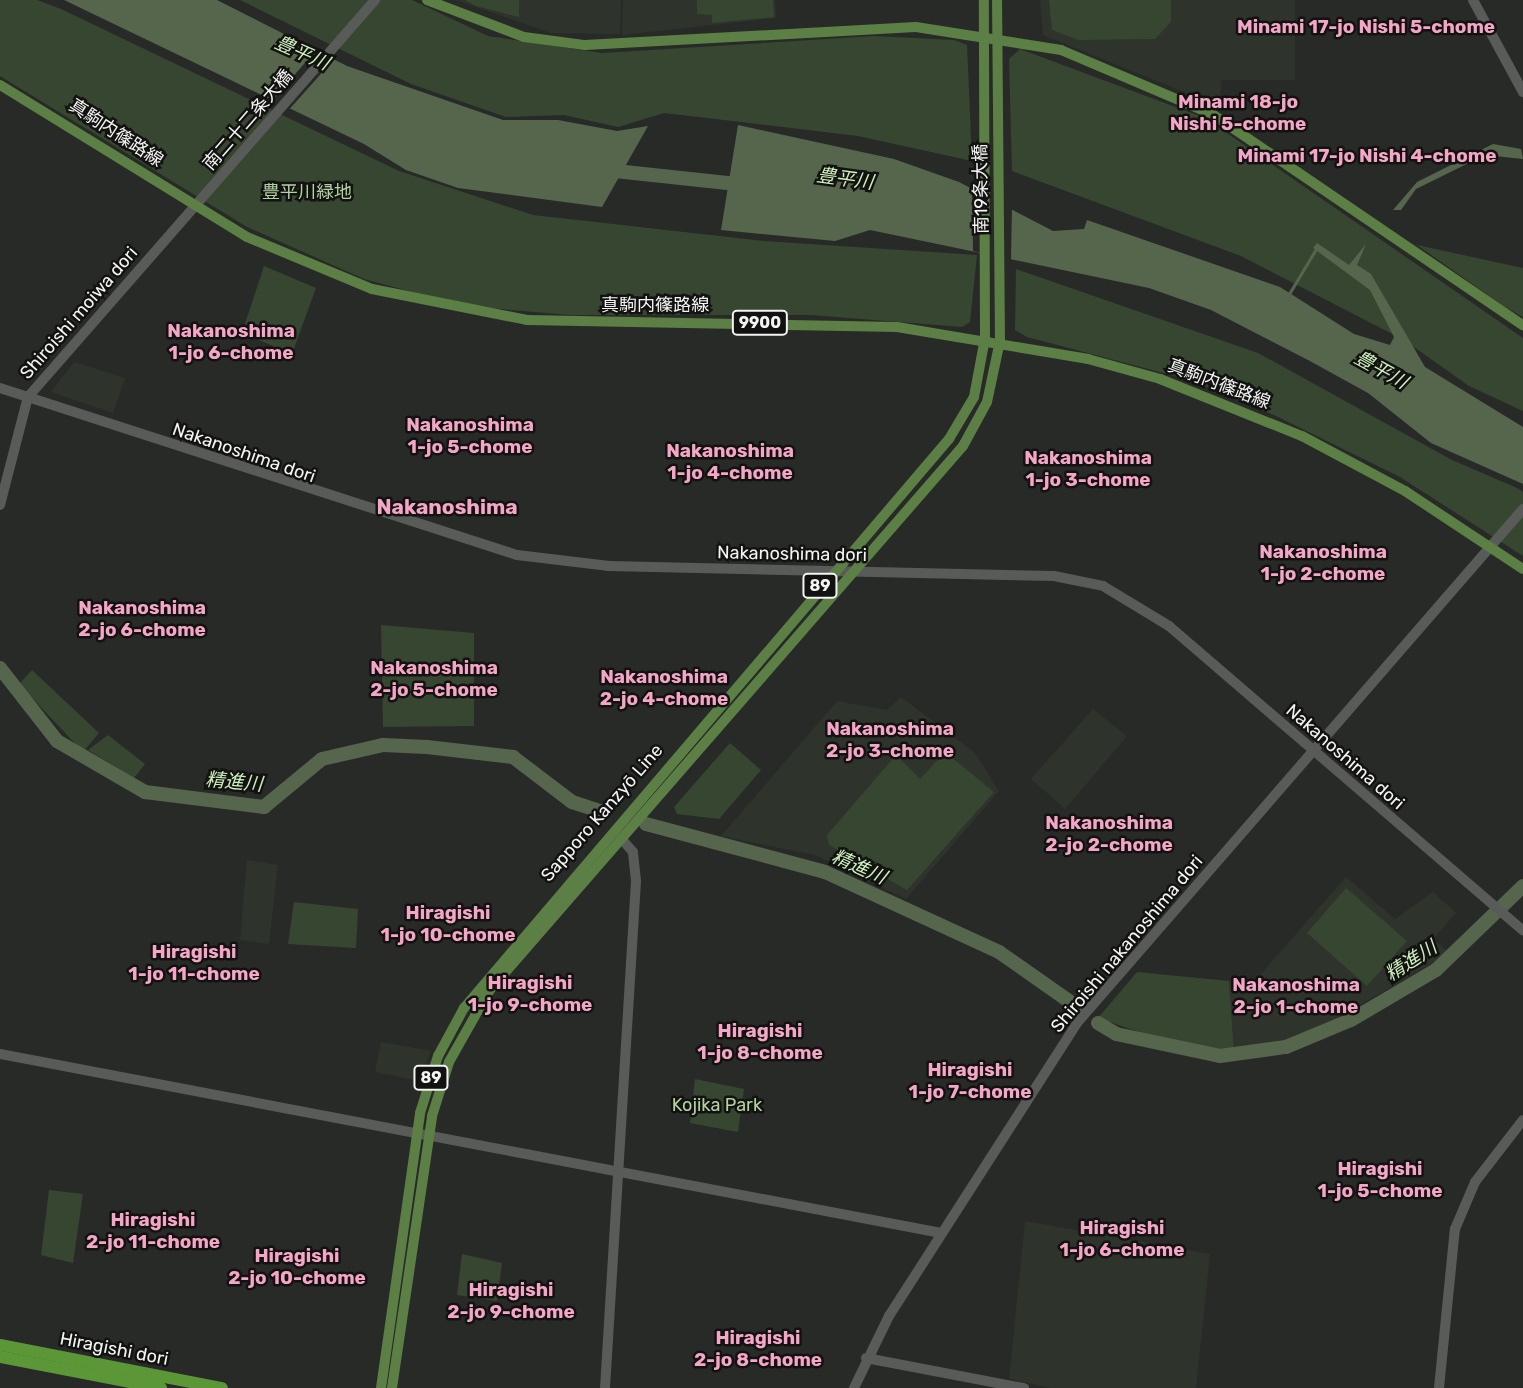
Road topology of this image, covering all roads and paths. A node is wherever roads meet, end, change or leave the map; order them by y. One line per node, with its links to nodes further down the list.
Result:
1 (375, 0): 10 (street, 南二十二条大橋)
2 (427, 0): 6 (main road)
3 (984, 0): 6 (main road, 89)
4 (997, 0): 7 (main road, 89)
5 (1472, 0): 9 (street)
6 (982, 39): 7 (main road); 12 (main road, 南19条大橋 / 89)
7 (997, 42): 11 (main road); 13 (main road, 南19条大橋 / 89)
8 (0, 85): 10 (main road, 真駒内篠路線 / 9900)
9 (1523, 92)
10 (198, 202): 12 (main road, 真駒内篠路線 / 9900); 15 (street, Shiroishi moiwa dori)
11 (1523, 325)
12 (985, 333): 13 (main road, 真駒内篠路線 / 9900); 20 (main road, Sapporo Kanzyō Line / 89)
13 (1000, 336): 18 (main road, 真駒内篠路線 / 9900); 21 (main road, Sapporo Kanzyō Line / 89)
14 (0, 388): 15 (street, Nakanoshima dori)
15 (28, 397): 16 (street, Shiroishi moiwa dori); 20 (street, Nakanoshima dori)
16 (0, 505)
17 (1523, 509): 18 (street, Shiroishi nakanoshima dori)
18 (1495, 543): 19 (main road, 真駒内篠路線 / 9900); 22 (street, Shiroishi nakanoshima dori)
19 (1523, 569)
20 (833, 571): 21 (street, Nakanoshima dori); 27 (main road, Sapporo Kanzyō Line / 89)
21 (854, 571): 22 (street, Nakanoshima dori); 23 (main road, Sapporo Kanzyō Line / 89)
22 (1314, 750): 24 (street, Nakanoshima dori); 29 (street, Shiroishi nakanoshima dori)
23 (621, 838): 27 (main road, Sapporo Kanzyō Line / 89); 28 (street)
24 (1523, 932)
25 (0, 1054): 27 (street)
26 (1523, 1120): 40 (street)
27 (422, 1134): 28 (street); 35 (main road, Sapporo Kanzyō Line / 89); 36 (main road, Sapporo Kanzyō Line / 89)
28 (618, 1171): 29 (street); 37 (street)
29 (941, 1233): 32 (street, Shiroishi nakanoshima dori)
30 (0, 1345): 34 (highway, Hiragishi dori)
31 (0, 1357): 33 (highway, Hiragishi dori)
32 (866, 1358): 38 (street, Shiroishi nakanoshima dori); 39 (street)
33 (161, 1388)
34 (222, 1388)
35 (381, 1388)
36 (393, 1388)
37 (605, 1388)
38 (854, 1388)
39 (1024, 1388)
40 (1440, 1388)

